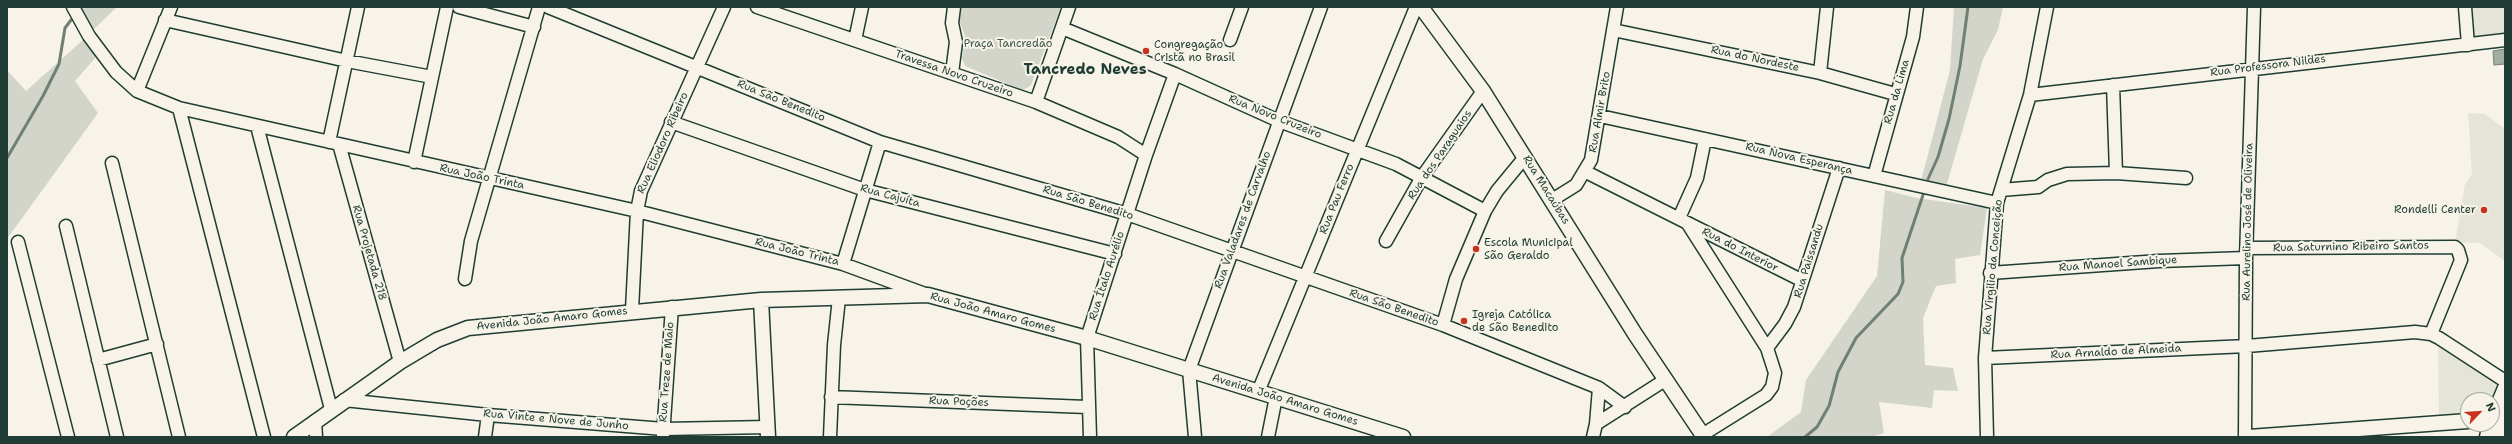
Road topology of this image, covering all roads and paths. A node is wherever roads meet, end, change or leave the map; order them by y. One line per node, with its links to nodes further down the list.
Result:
1 (73, 7): 39 (street, Rua João Trinta)
2 (170, 7): 23 (street)
3 (358, 7): 31 (street)
4 (447, 7): 37 (street)
5 (458, 7): 24 (street)
6 (540, 7): 24 (street)
7 (548, 7): 32 (street, Rua São Benedito)
8 (724, 7): 32 (street, Rua Eliodoro Ribeiro)
9 (757, 7): 27 (street, Travessa Novo Cruzeiro)
10 (862, 7): 27 (street)
11 (954, 7): 34 (street)
12 (1069, 7): 25 (street)
13 (1242, 7): 28 (street)
14 (1321, 7): 46 (street, Rua Valadares de Carvalho)
15 (1416, 7): 52 (street, Rua Pau Ferro)
16 (1421, 7): 40 (street, Rua Macaúbas)
17 (1617, 7): 26 (street, Rua Almir Brito)
18 (1827, 7): 35 (street)
19 (1917, 7): 41 (street, Rua da Lima)
20 (2047, 7): 42 (street, Rua Virgilio da Conceição)
21 (2254, 7): 33 (street, Rua Aurelino José de Oliveira)
22 (2465, 7): 30 (street)
23 (165, 20): 31 (street); 39 (street)
24 (534, 27): 62 (street)
25 (1062, 28): 36 (street, Rua Novo Cruzeiro); 43 (street)
26 (1613, 30): 35 (street, Rua do Nordeste); 45 (street, Rua Almir Brito)
27 (855, 40): 34 (street, Travessa Novo Cruzeiro)
28 (1230, 40)
29 (2505, 40): 30 (street, Rua Professora Nildes)
30 (2468, 45): 33 (street, Rua Professora Nildes)
31 (346, 61): 37 (street); 51 (street)
32 (698, 67): 47 (street, Rua Eliodoro Ribeiro); 50 (street, Rua São Benedito)
33 (2252, 68): 38 (street, Rua Professora Nildes); 76 (street, Rua Aurelino José de Oliveira)
34 (952, 73): 43 (street, Travessa Novo Cruzeiro)
35 (1820, 73): 41 (street, Rua do Nordeste)
36 (1174, 74): 46 (street, Rua Novo Cruzeiro); 53 (street, Rua Ítalo Aurélio)
37 (432, 77): 55 (street)
38 (2113, 85): 42 (street, Rua Professora Nildes); 59 (street)
39 (137, 91): 44 (street, Rua João Trinta)
40 (1483, 91): 54 (street, Rua Macaúbas); 61 (street, Rua dos Paraguaios)
41 (1895, 94): 60 (street, Rua da Lima)
42 (2030, 95): 65 (street, Rua Virgilio da Conceição)
43 (1036, 102): 53 (street, Travessa Novo Cruzeiro)
44 (179, 108): 48 (street, Rua João Trinta); 120 (street)
45 (1600, 116): 49 (street, Rua Nova Esperança); 58 (street, Rua Almir Brito)
46 (1279, 121): 52 (street, Rua Novo Cruzeiro); 75 (street, Rua Valadares de Carvalho)
47 (671, 122): 64 (street, Rua Cajuíta); 68 (street, Rua Eliodoro Ribeiro)
48 (257, 126): 51 (street, Rua João Trinta); 109 (street)
49 (1705, 139): 57 (street, Rua Nova Esperança); 71 (street)
50 (880, 142): 64 (street); 70 (street, Rua São Benedito)
51 (334, 143): 55 (street, Rua João Trinta); 96 (street, Rua Projetada 218)
52 (1358, 150): 61 (street, Rua Novo Cruzeiro); 80 (street, Rua Pau Ferro)
53 (1146, 155): 70 (street, Rua Ítalo Aurélio)
54 (1525, 157): 66 (street, Rua Macaúbas); 69 (street)
55 (414, 162): 62 (street, Rua João Trinta)
56 (112, 163): 91 (street)
57 (1839, 168): 60 (street, Rua Nova Esperança); 82 (street, Rua Paissandu)
58 (1586, 172): 66 (street, Rua Almir Brito); 71 (street, Rua do Interior)
59 (2116, 173): 63 (street); 65 (street)
60 (1874, 176): 67 (street, Rua Nova Esperança)
61 (1422, 177): 69 (street, Rua Novo Cruzeiro); 73 (street, Rua dos Paraguaios)
62 (488, 178): 68 (street, Rua João Trinta); 81 (street)
63 (2186, 178)
64 (865, 190): 77 (street, Rua Cajuíta); 78 (street)
65 (2001, 190): 67 (street, Rua Virgilio da Conceição)
66 (1552, 200): 98 (street, Rua Macaúbas)
67 (1998, 203): 79 (street, Rua Virgilio da Conceição)
68 (637, 211): 78 (street, Rua João Trinta); 87 (street, Rua Eliodoro Ribeiro)
69 (1485, 211): 88 (street)
70 (1127, 214): 75 (street, Rua São Benedito); 77 (street, Rua Ítalo Aurélio)
71 (1684, 221): 82 (street, Rua do Interior); 93 (street)
72 (66, 226): 95 (street)
73 (1386, 241)
74 (18, 242): 117 (street)
75 (1232, 252): 80 (street, Rua São Benedito); 97 (street, Rua Valadares de Carvalho)
76 (2246, 253): 79 (street, Rua Manoel Sambique); 89 (street, Rua Saturnino Ribeiro Santos); 92 (street, Rua Aurelino José de Oliveira)
77 (1114, 254): 90 (street, Rua Ítalo Aurélio)
78 (844, 264): 83 (street, Rua João Trinta)
79 (1990, 273): 94 (street, Rua Virgilio da Conceição)
80 (1305, 277): 88 (street, Rua São Benedito); 102 (street, Rua Pau Ferro)
81 (465, 279)
82 (1801, 280): 93 (street, Rua Paissandu)
83 (928, 295): 84 (street, Rua João Amaro Gomes); 90 (street, Rua João Amaro Gomes)
84 (839, 298): 85 (street, Rua João Amaro Gomes); 103 (street)
85 (760, 300): 86 (street, Rua João Amaro Gomes); 114 (street)
86 (672, 307): 87 (street, Avenida João Amaro Gomes); 115 (street, Rua Treze de Maio)
87 (632, 310): 96 (street, Avenida João Amaro Gomes)
88 (1443, 325): 100 (street, Rua São Benedito)
89 (2431, 334): 92 (street, Rua Arnaldo de Almeida); 99 (street)
90 (1087, 338): 97 (street, Rua João Amaro Gomes); 107 (street, Rua Ítalo Aurélio)
91 (157, 344): 95 (street); 119 (street)
92 (2246, 346): 94 (street, Rua Arnaldo de Almeida); 131 (street, Rua Aurelino José de Oliveira)
93 (1767, 348): 116 (street)
94 (1985, 358): 130 (street, Rua Virgilio da Conceição)
95 (98, 360): 118 (street)
96 (400, 362): 105 (street, Avenida João Amaro Gomes)
97 (1189, 370): 102 (street, Avenida João Amaro Gomes); 126 (street, Rua Valadares de Carvalho)
98 (1665, 380): 106 (street); 116 (street, Rua Macaúbas)
99 (2505, 381)
100 (1599, 388): 106 (street, Rua São Benedito); 113 (street)
101 (2505, 388): 108 (street)
102 (1258, 392): 104 (street, Avenida João Amaro Gomes)
103 (831, 396): 107 (street, Rua Poções); 124 (street)
104 (1276, 397): 127 (street); 128 (street, Avenida João Amaro Gomes)
105 (344, 400): 109 (street, Avenida João Amaro Gomes); 110 (street, Rua Vinte e Nove de Junho)
106 (1625, 406): 113 (street)
107 (1087, 407): 125 (street, Rua Ítalo Aurélio)
108 (2500, 407)
109 (331, 409): 111 (street, Avenida João Amaro Gomes)
110 (488, 415): 115 (street, Rua Vinte e Nove de Junho); 123 (street)
111 (315, 421): 121 (street); 122 (street)
112 (2460, 422): 132 (street)
113 (1596, 424): 129 (street)
114 (768, 432): 115 (street, Rua Vinte e Nove de Junho)
115 (663, 433)
116 (1703, 436)
117 (68, 437)
118 (117, 437)
119 (179, 437)
120 (264, 437)
121 (294, 437)
122 (316, 437)
123 (485, 437)
124 (830, 437)
125 (1090, 437)
126 (1195, 437)
127 (1268, 437)
128 (1403, 437)
129 (1593, 437)
130 (1987, 437)
131 (2245, 437)
132 (2249, 437)

